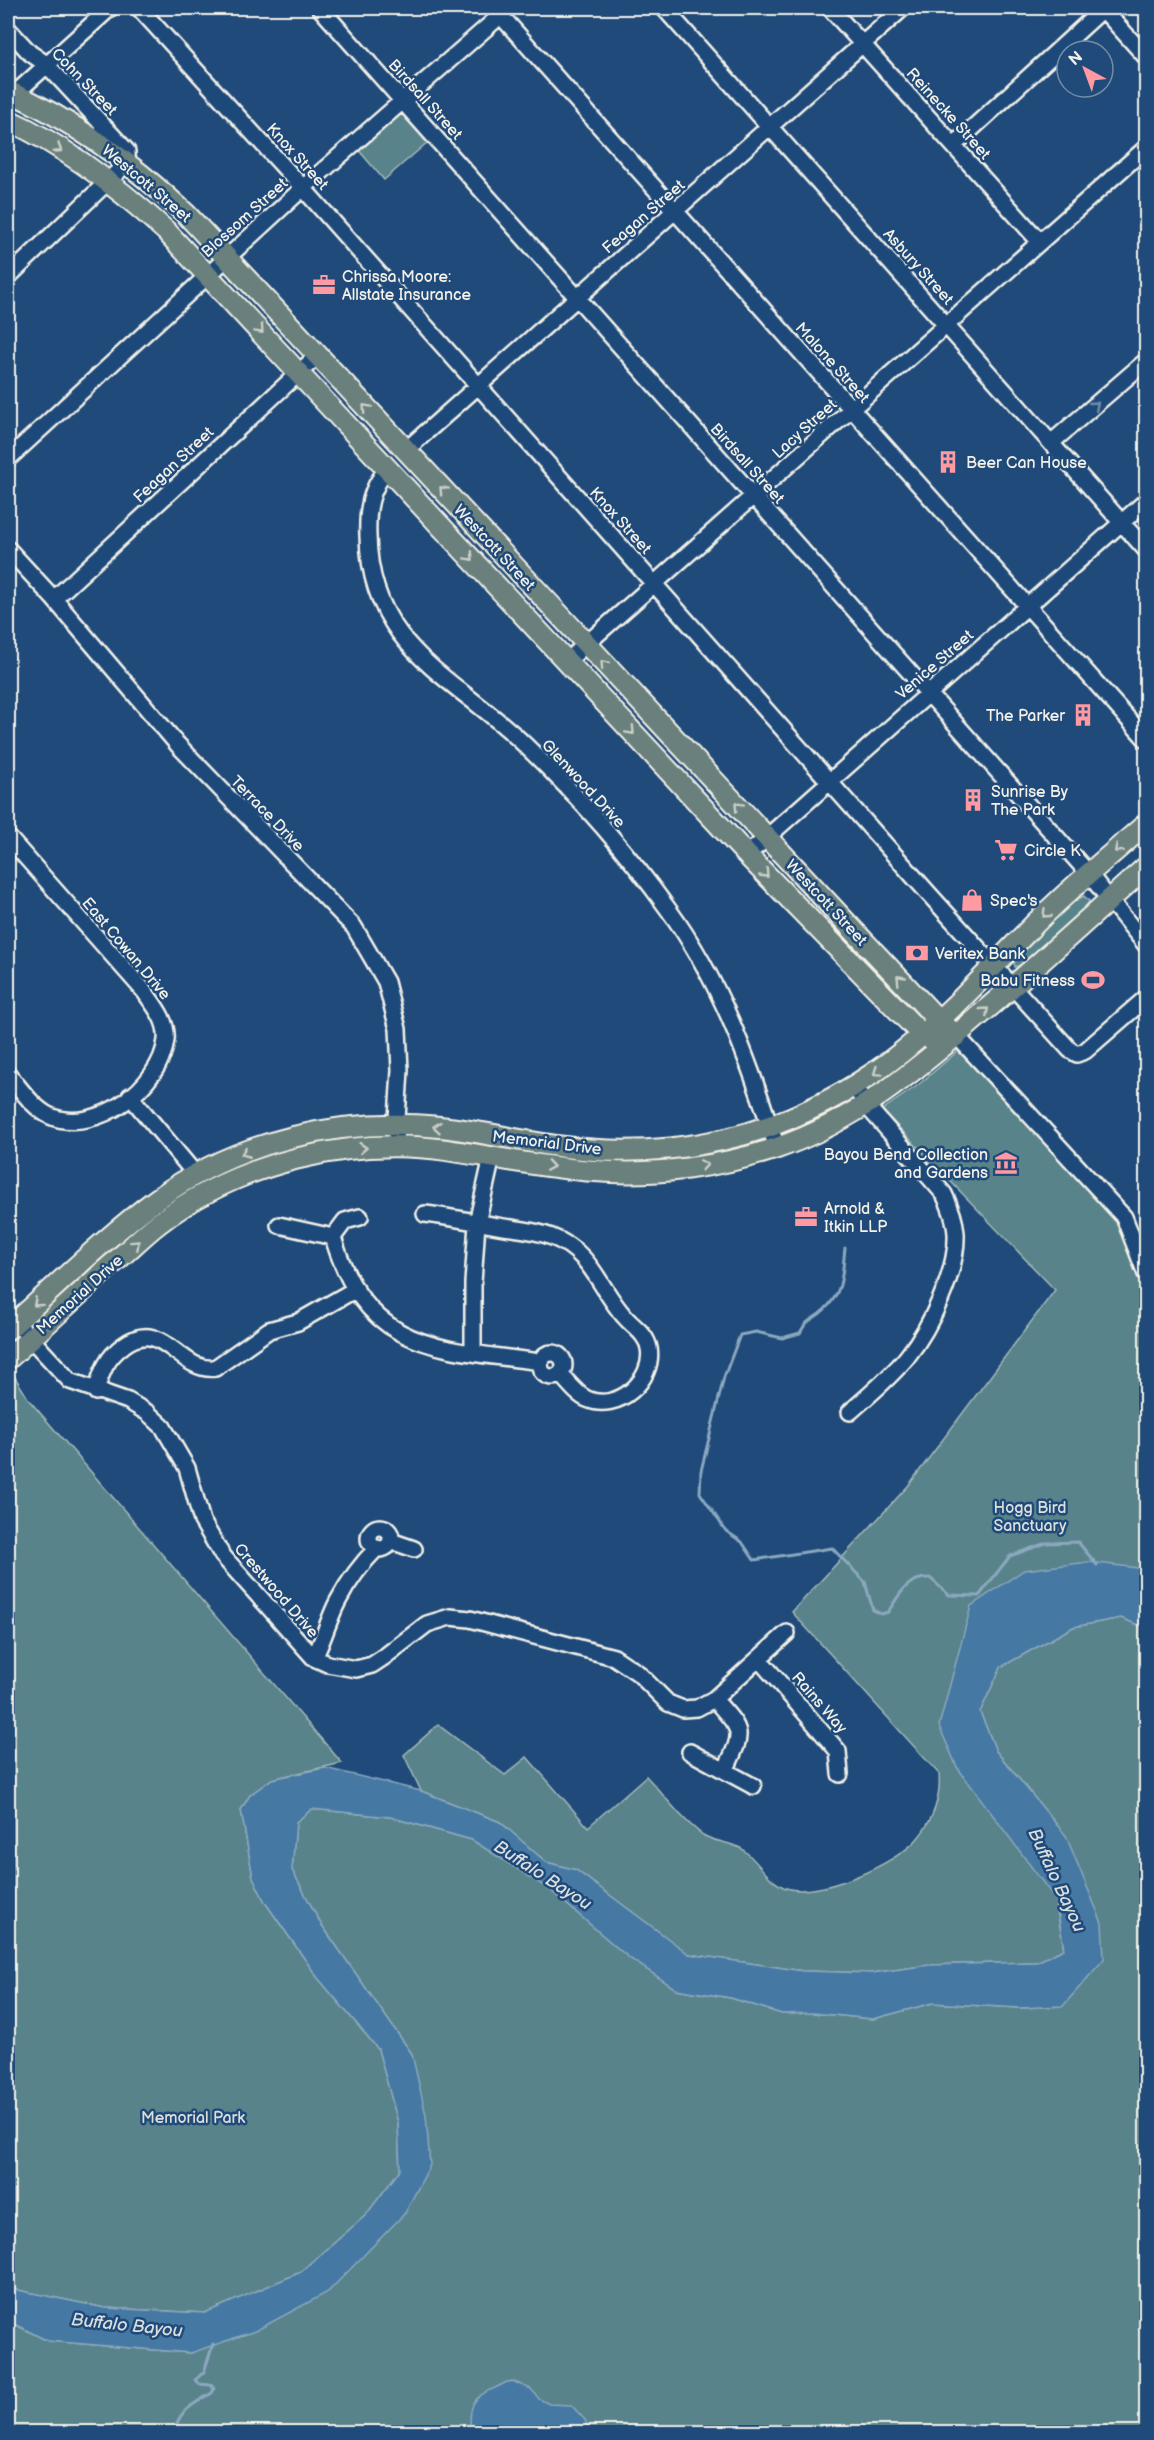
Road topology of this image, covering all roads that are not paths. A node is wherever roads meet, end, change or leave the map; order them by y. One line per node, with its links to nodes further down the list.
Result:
1 (110, 8): 12 (street)
2 (139, 8): 21 (street, Knox Street)
3 (320, 8): 14 (street, Birdsall Street)
4 (664, 8): 16 (street, Asbury Street)
5 (830, 8): 10 (street, Reinecke Street)
6 (903, 8): 10 (street, Feagan Street)
7 (1102, 8): 11 (street); 17 (street)
8 (501, 10): 14 (street, Blossom Street); 22 (street, Malone Street)
9 (8, 29): 12 (street, Cohn Street)
10 (863, 44): 16 (street, Feagan Street); 17 (street, Reinecke Street)
11 (1146, 57)
12 (46, 64): 13 (street); 19 (street, Cohn Street)
13 (10, 95): 19 (main road, Westcott Street)
14 (403, 101): 21 (street, Blossom Street); 27 (street, Birdsall Street)
15 (8, 120): 20 (main road, Westcott Street, one-way to 20)
16 (770, 127): 22 (street, Feagan Street); 28 (street, Asbury Street)
17 (954, 145): 23 (street, Reinecke Street)
18 (1146, 148): 23 (street, Lacy Street)
19 (127, 163): 20 (street); 24 (main road, Westcott Street)
20 (109, 182): 25 (main road, Westcott Street); 26 (street)
21 (303, 188): 24 (street, Blossom Street); 32 (street, Knox Street)
22 (676, 211): 27 (street, Feagan Street); 33 (street, Malone Street)
23 (1040, 242): 28 (street, Lacy Street)
24 (227, 257): 25 (street, Blossom Street); 29 (main road, Westcott Street)
25 (208, 274): 31 (main road, Westcott Street, one-way to 31); 36 (street, Blossom Street)
26 (8, 277)
27 (577, 297): 32 (street, Feagan Street); 38 (street, Birdsall Street)
28 (946, 324): 33 (street, Lacy Street); 34 (street, Asbury Street)
29 (317, 356): 31 (street, Feagan Street); 35 (main road, Westcott Street, one-way to 29)
30 (1146, 361): 34 (street, one-way to 30)
31 (298, 372): 37 (main road, Westcott Street); 44 (street, Feagan Street)
32 (478, 387): 35 (street, Feagan Street); 43 (street, Knox Street)
33 (852, 409): 38 (street, Lacy Street); 45 (street, Malone Street)
34 (1051, 443): 40 (street, Asbury Street)
35 (406, 450): 37 (main road); 46 (main road, Westcott Street, one-way to 35)
36 (8, 459)
37 (388, 468): 47 (main road, Westcott Street, one-way to 47); 72 (street, Glenwood Drive)
38 (754, 497): 43 (street, Lacy Street); 48 (street, Birdsall Street)
39 (1146, 501): 40 (street, Venice Street)
40 (1122, 523): 42 (street, Asbury Street); 45 (street, Venice Street)
41 (8, 549): 44 (street, Terrace Drive)
42 (1146, 550)
43 (654, 585): 46 (street, Lacy Street); 50 (street, Knox Street)
44 (54, 599): 71 (street, Terrace Drive)
45 (1028, 607): 48 (street, Venice Street); 49 (street, Malone Street)
46 (586, 645): 47 (street, Lacy Street); 53 (main road, Westcott Street, one-way to 46)
47 (566, 662): 54 (main road, Westcott Street, one-way to 54)
48 (928, 693): 50 (street, Venice Street); 56 (street, Birdsall Street)
49 (1146, 739)
50 (830, 783): 53 (street, Venice Street); 61 (street, Knox Street)
51 (1146, 824): 56 (main road, Memorial Drive, one-way to 56)
52 (8, 837): 69 (street, East Cowan Drive)
53 (767, 837): 54 (street, Venice Street); 58 (main road, Westcott Street)
54 (747, 855): 59 (main road, Westcott Street, one-way to 59)
55 (1146, 867): 57 (main road, Memorial Drive)
56 (1089, 874): 57 (street, Birdsall Street); 61 (main road, Memorial Drive, one-way to 61)
57 (1108, 901): 60 (street, Birdsall Street); 62 (main road, Memorial Drive)
58 (847, 924): 59 (main road); 64 (main road, Westcott Street, one-way to 58)
59 (830, 941): 65 (main road, Westcott Street)
60 (1146, 945)
61 (994, 966): 62 (street, Knox Street); 64 (main road, Memorial Drive)
62 (1014, 986): 63 (street, Knox Street); 66 (main road, Memorial Drive, one-way to 62)
63 (1146, 998)
64 (940, 1022): 65 (main road, Memorial Drive); 66 (main road, Westcott Street)
65 (923, 1036): 66 (main road); 68 (main road, Memorial Drive, one-way to 68)
66 (957, 1036): 70 (main road, Memorial Drive); 88 (street, Westcott Street)
67 (8, 1074): 69 (street, East Cowan Drive)
68 (855, 1087): 70 (street); 72 (main road, Memorial Drive)
69 (130, 1096): 81 (street)
70 (866, 1105): 77 (main road, Memorial Drive); 95 (street)
71 (396, 1124): 73 (main road, Memorial Drive); 74 (main road, Memorial Drive, one-way to 71); 76 (street, Terrace Drive)
72 (770, 1126): 75 (main road, Memorial Drive); 77 (street, Glenwood Drive)
73 (314, 1132): 78 (main road); 81 (main road, Memorial Drive, one-way to 81)
74 (494, 1136): 75 (main road, Memorial Drive); 79 (main road)
75 (685, 1146): 80 (main road)
76 (395, 1147): 78 (main road, Memorial Drive, one-way to 76); 79 (main road, Memorial Drive)
77 (777, 1148): 80 (main road, Memorial Drive, one-way to 77)
78 (318, 1153): 84 (main road, Memorial Drive)
79 (492, 1157): 80 (main road, Memorial Drive, one-way to 80); 85 (street)
80 (625, 1172)
81 (196, 1175): 84 (main road); 90 (main road, Memorial Drive, one-way to 90)
82 (425, 1215): 85 (street)
83 (360, 1217): 87 (street)
84 (161, 1222): 91 (main road, Memorial Drive, one-way to 84)
85 (477, 1223): 92 (street); 92 (street)
86 (279, 1225): 87 (street)
87 (333, 1237): 89 (street)
88 (1146, 1274)
89 (356, 1289): 92 (street); 94 (street)
90 (10, 1322): 91 (street, Crestwood Drive)
91 (29, 1339): 93 (main road, Memorial Drive); 94 (street, Crestwood Drive)
92 (473, 1353)
93 (8, 1359)
94 (96, 1392): 98 (street, Crestwood Drive)
95 (850, 1412)
96 (414, 1549): 98 (street)
97 (787, 1634): 99 (street, Crestwood Drive)
98 (314, 1658): 100 (street, Crestwood Drive)
99 (759, 1659): 100 (street, Crestwood Drive); 103 (street, Rains Way)
100 (714, 1699): 102 (street)
101 (690, 1752): 102 (street)
102 (725, 1771): 104 (street)
103 (840, 1774)
104 (753, 1786)

